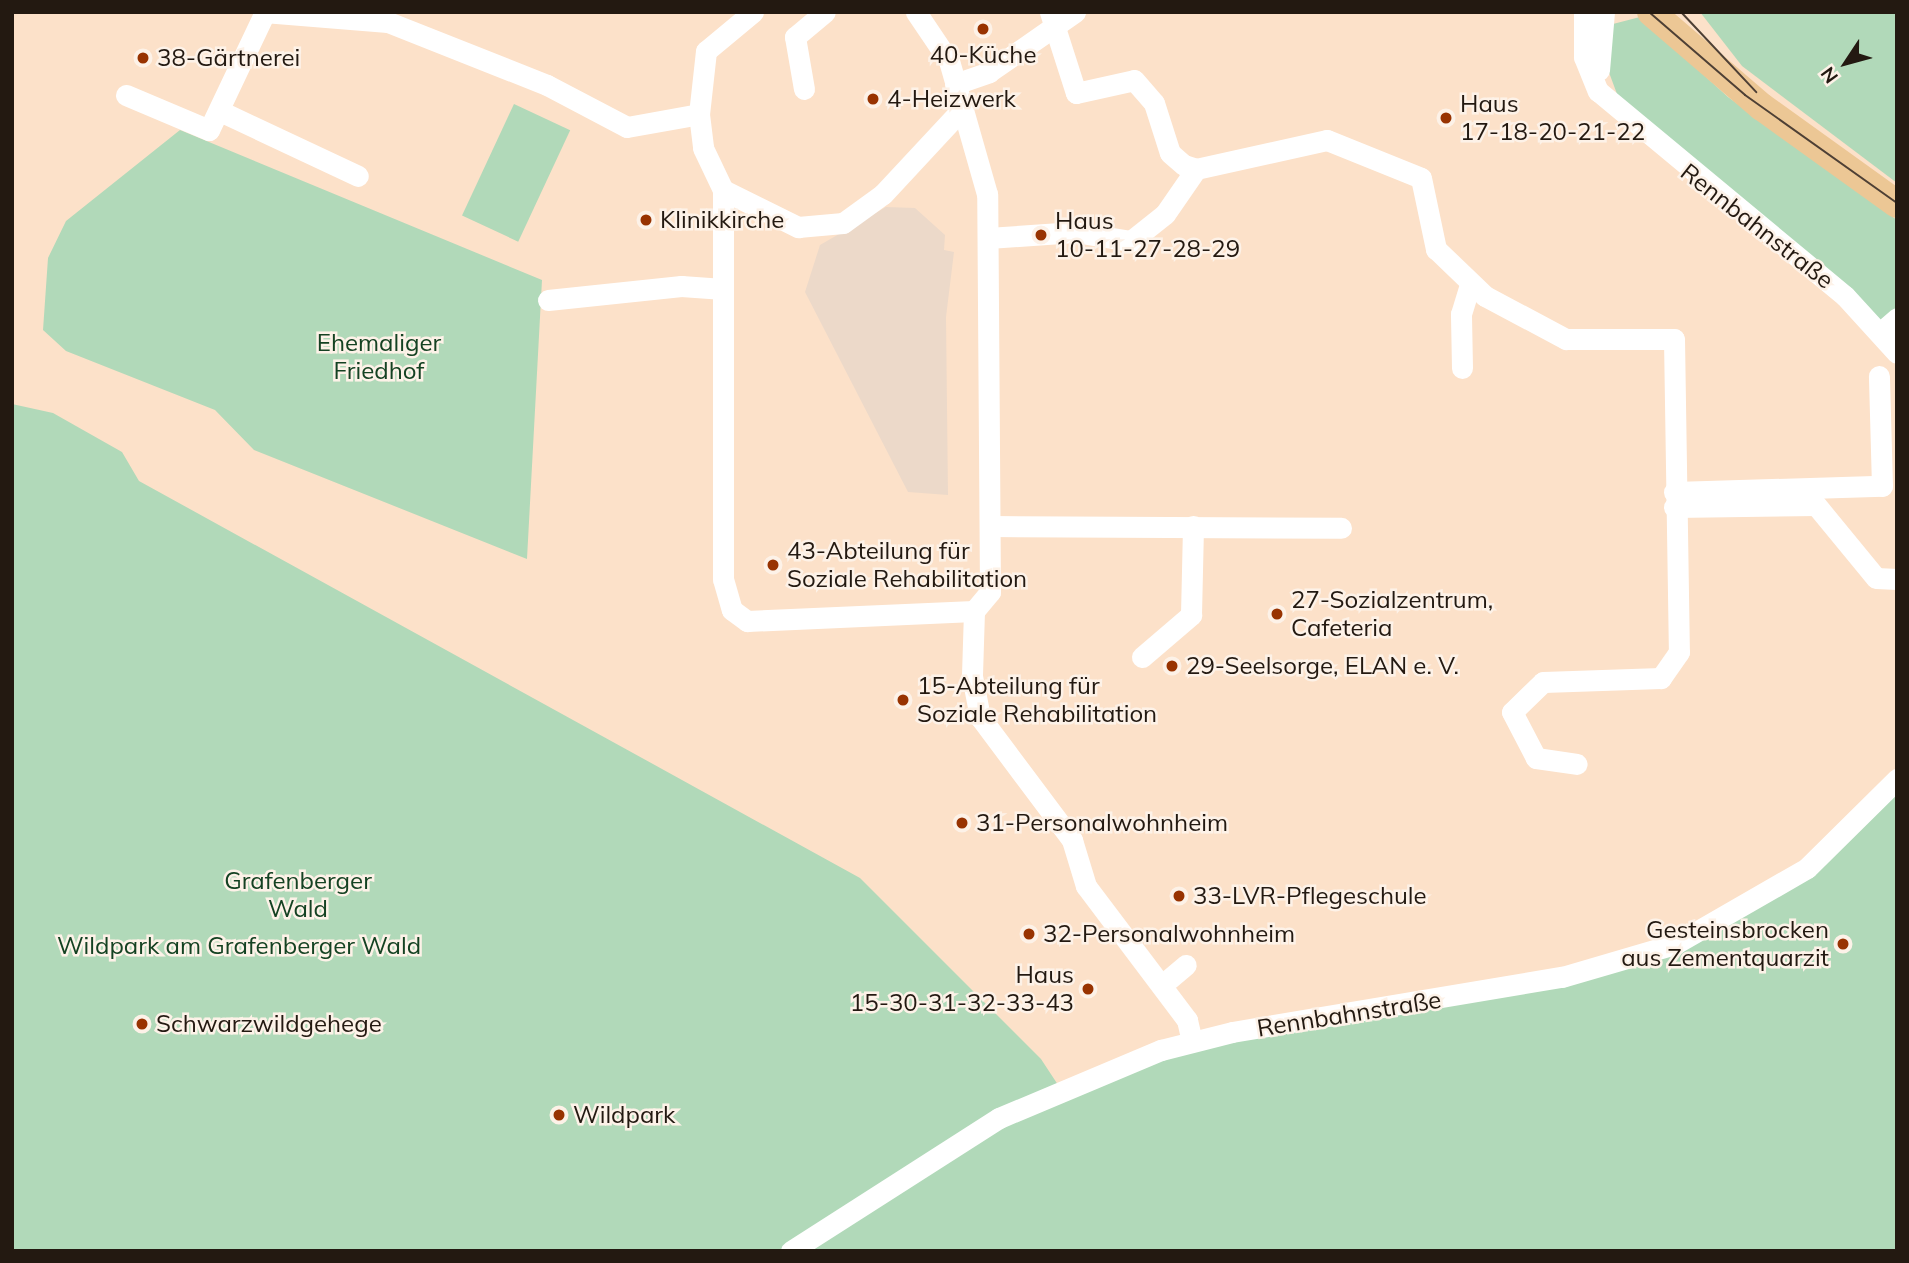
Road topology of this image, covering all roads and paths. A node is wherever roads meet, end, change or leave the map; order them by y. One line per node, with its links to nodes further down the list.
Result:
1 (264, 12): 9 (street); 17 (street)
2 (753, 12): 18 (street)
3 (825, 12): 13 (street)
4 (916, 12): 12 (street)
5 (1584, 12): 15 (street, Rennbahnstraße)
6 (1604, 12): 15 (street)
7 (1651, 12): 11 (main road)
8 (1677, 12): 11 (main road)
9 (349, 13): 18 (street)
10 (1061, 16): 12 (street); 19 (street)
11 (1716, 69): 22 (main road)
12 (955, 84): 16 (street)
13 (804, 89)
14 (126, 95): 17 (street)
15 (1612, 105): 28 (street, Rennbahnstraße)
16 (963, 108): 21 (street); 23 (street)
17 (222, 111): 20 (street)
18 (699, 114): 21 (street)
19 (1196, 169): 23 (street); 24 (street)
20 (358, 176)
21 (723, 190): 25 (street)
22 (1897, 204)
23 (988, 238): 33 (street)
24 (1470, 285): 30 (street); 32 (street)
25 (720, 289): 26 (street); 37 (street)
26 (548, 300)
27 (1897, 318): 28 (street)
28 (1880, 333): 29 (street, Rennbahnstraße)
29 (1897, 353)
30 (1462, 368)
31 (1879, 376): 32 (street)
32 (1674, 499): 36 (street); 39 (street)
33 (990, 526): 34 (street); 37 (street)
34 (1193, 526): 35 (street); 38 (street)
35 (1341, 528)
36 (1897, 579)
37 (974, 611): 42 (street)
38 (1142, 657)
39 (1577, 764)
40 (1897, 779): 43 (street, Rennbahnstraße)
41 (1186, 965): 42 (street)
42 (1162, 985): 43 (street)
43 (1192, 1041): 44 (street, Rennbahnstraße)
44 (791, 1251)

